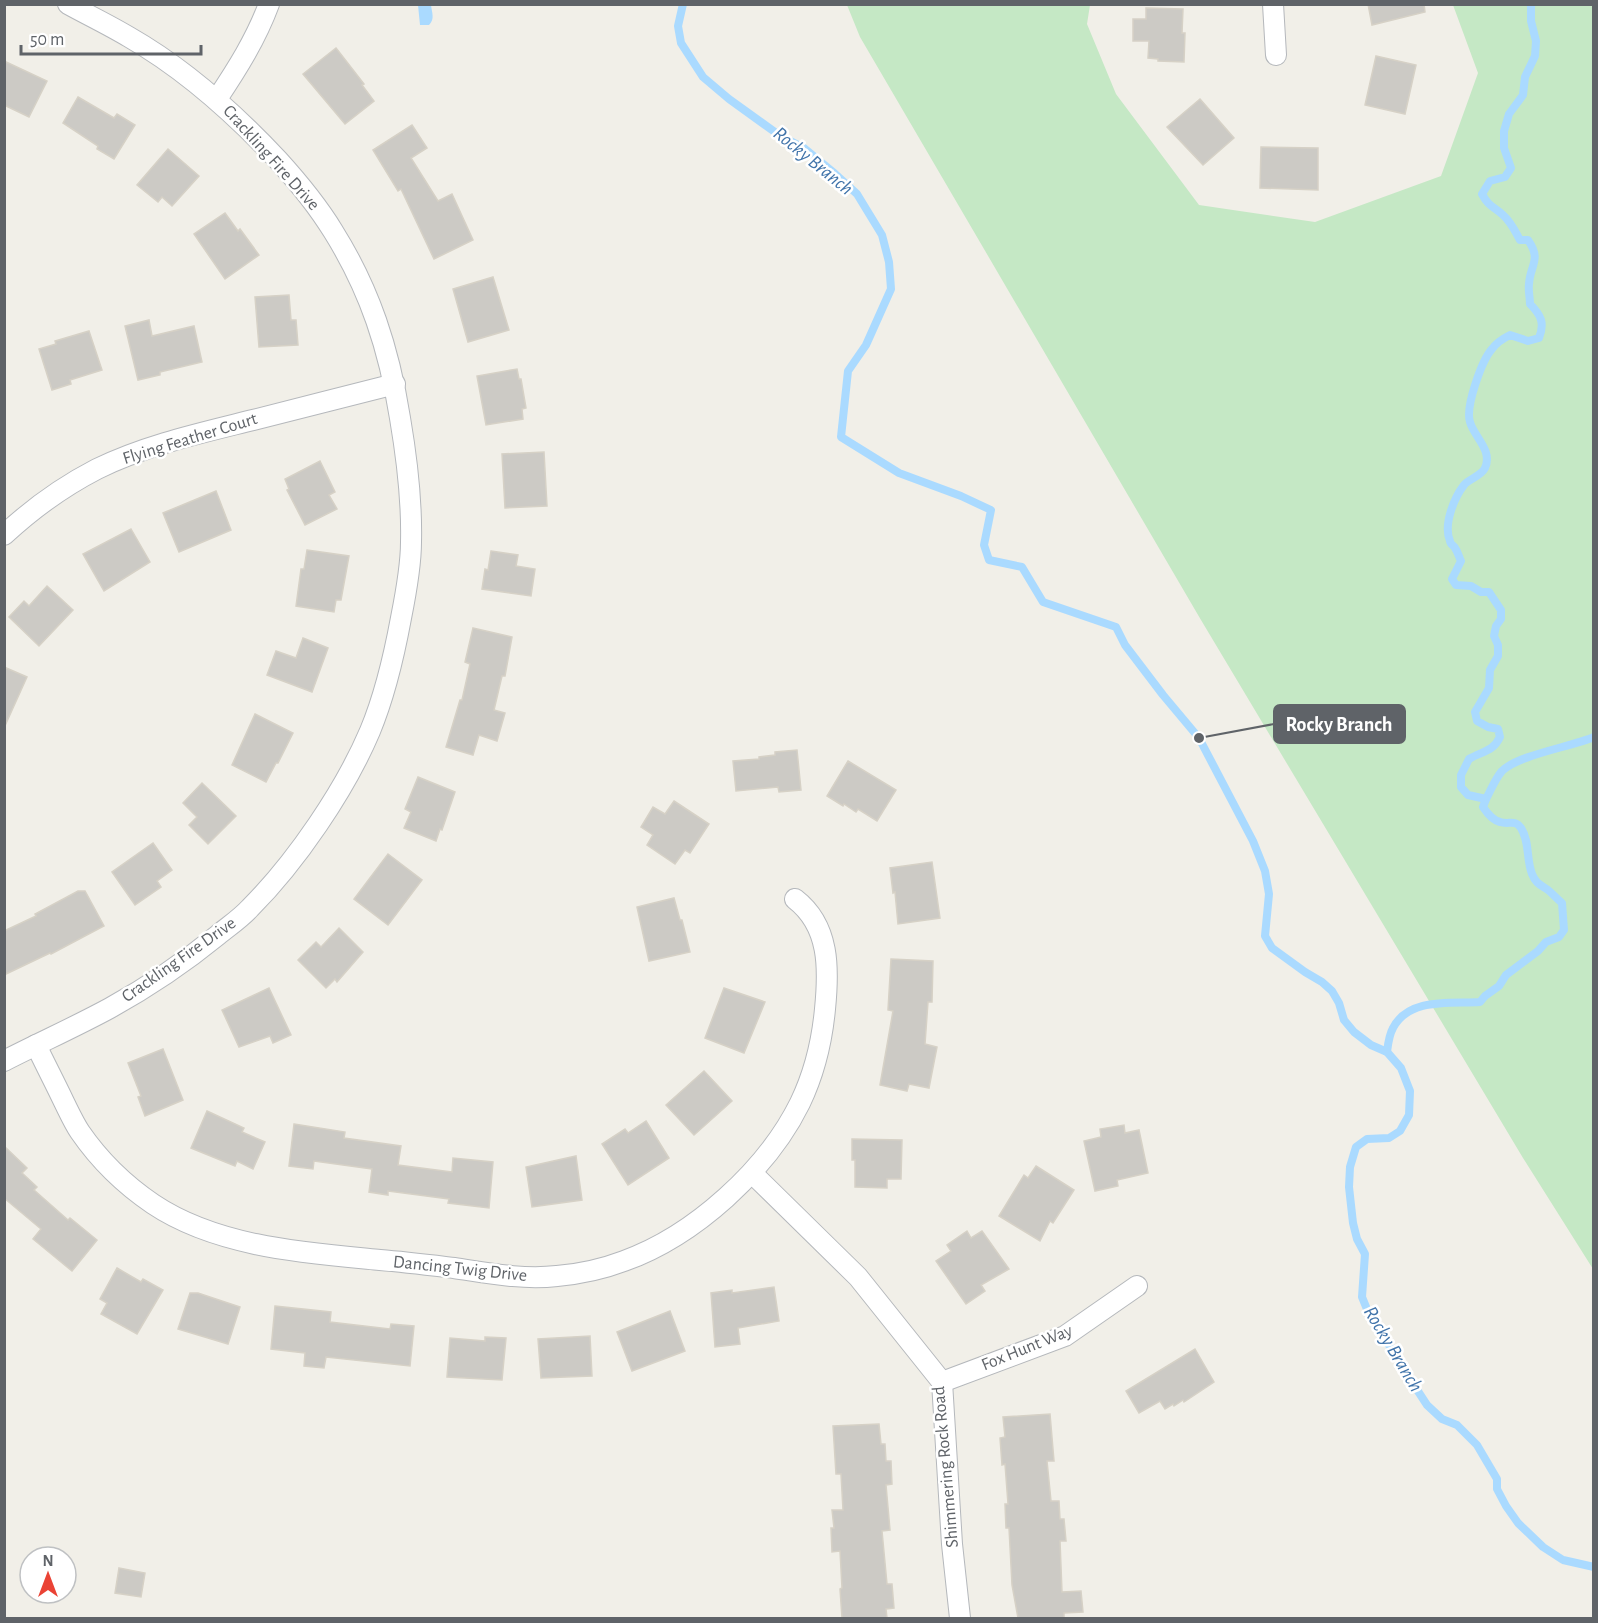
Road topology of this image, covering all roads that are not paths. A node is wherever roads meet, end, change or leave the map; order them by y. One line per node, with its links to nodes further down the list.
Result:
1 (68, 4): 5 (street, Crackling Fire Drive)
2 (269, 4): 5 (street)
3 (1273, 4): 4 (street)
4 (1276, 55)
5 (217, 99): 6 (street, Crackling Fire Drive)
6 (395, 384): 7 (street, Flying Feather Court); 9 (street, Crackling Fire Drive)
7 (4, 535)
8 (795, 899): 11 (street, Dancing Twig Drive)
9 (36, 1045): 10 (street, Crackling Fire Drive); 11 (street, Dancing Twig Drive)
10 (4, 1061)
11 (752, 1173): 13 (street, Shimmering Rock Road)
12 (1137, 1286): 13 (street, Fox Hunt Way)
13 (942, 1382): 14 (street, Shimmering Rock Road)
14 (960, 1618)

